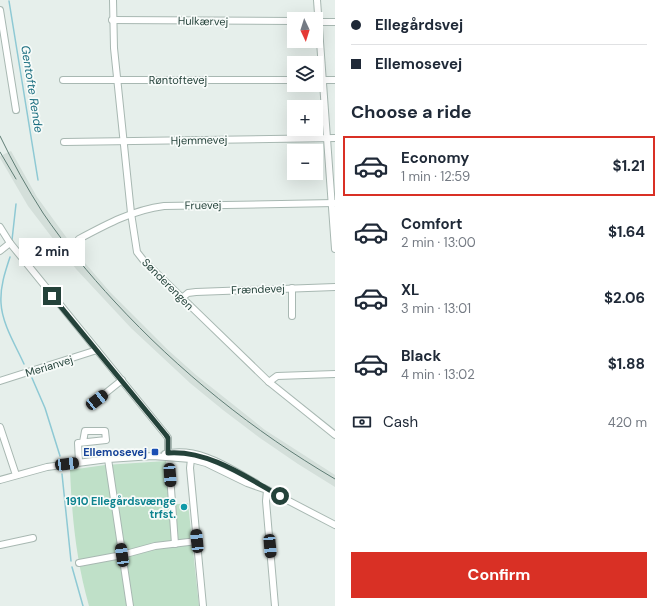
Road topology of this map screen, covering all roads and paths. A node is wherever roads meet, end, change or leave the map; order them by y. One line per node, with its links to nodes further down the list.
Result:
1 (112, 0): 5 (street, Sønderengen)
2 (317, 0): 4 (street)
3 (0, 10): 15 (street)
4 (317, 12)
5 (112, 20): 6 (street, Hulkærvej); 10 (street, Sønderengen)
6 (287, 22)
7 (323, 22): 8 (street)
8 (335, 22)
9 (63, 80): 10 (street, Røntoftevej)
10 (117, 80): 11 (street, Røntoftevej); 18 (street, Sønderengen)
11 (287, 80)
12 (323, 80): 13 (street)
13 (335, 80)
14 (321, 92): 16 (street)
15 (16, 110)
16 (327, 138): 17 (street, Hjemmevej); 18 (street, Hjemmevej); 20 (street)
17 (335, 138)
18 (123, 141): 19 (street, Hjemmevej); 21 (street, Sønderengen)
19 (64, 142)
20 (333, 203): 21 (street, Fruevej); 25 (street)
21 (130, 214): 23 (street, Fruevej); 29 (street, Sønderengen)
22 (0, 227): 24 (street)
23 (79, 239)
24 (10, 243): 26 (street); 31 (street)
25 (335, 249)
26 (0, 251)
27 (335, 287): 28 (street, Frændevej)
28 (292, 288): 29 (street, Frændevej); 30 (street)
29 (182, 298): 35 (street, Sønderengen)
30 (292, 316)
31 (97, 350): 33 (street); 34 (street, Merianvej)
32 (335, 374): 35 (street)
33 (122, 380): 36 (street); 40 (street)
34 (0, 381)
35 (269, 382): 38 (street, Sønderengen)
36 (97, 400)
37 (0, 429): 44 (street)
38 (335, 435)
39 (83, 442): 43 (street)
40 (168, 455): 41 (street); 42 (street); 47 (street)
41 (108, 459): 43 (street); 53 (street)
42 (191, 459): 47 (street); 50 (street)
43 (79, 462): 44 (street)
44 (16, 475): 46 (street)
45 (170, 475): 51 (street)
46 (0, 480)
47 (267, 490): 48 (street); 57 (street)
48 (335, 525)
49 (33, 538): 52 (street)
50 (197, 541): 51 (street); 56 (street)
51 (175, 544): 53 (street)
52 (0, 545)
53 (122, 555): 54 (street); 55 (street)
54 (79, 563)
55 (130, 606)
56 (203, 606)
57 (275, 606)

